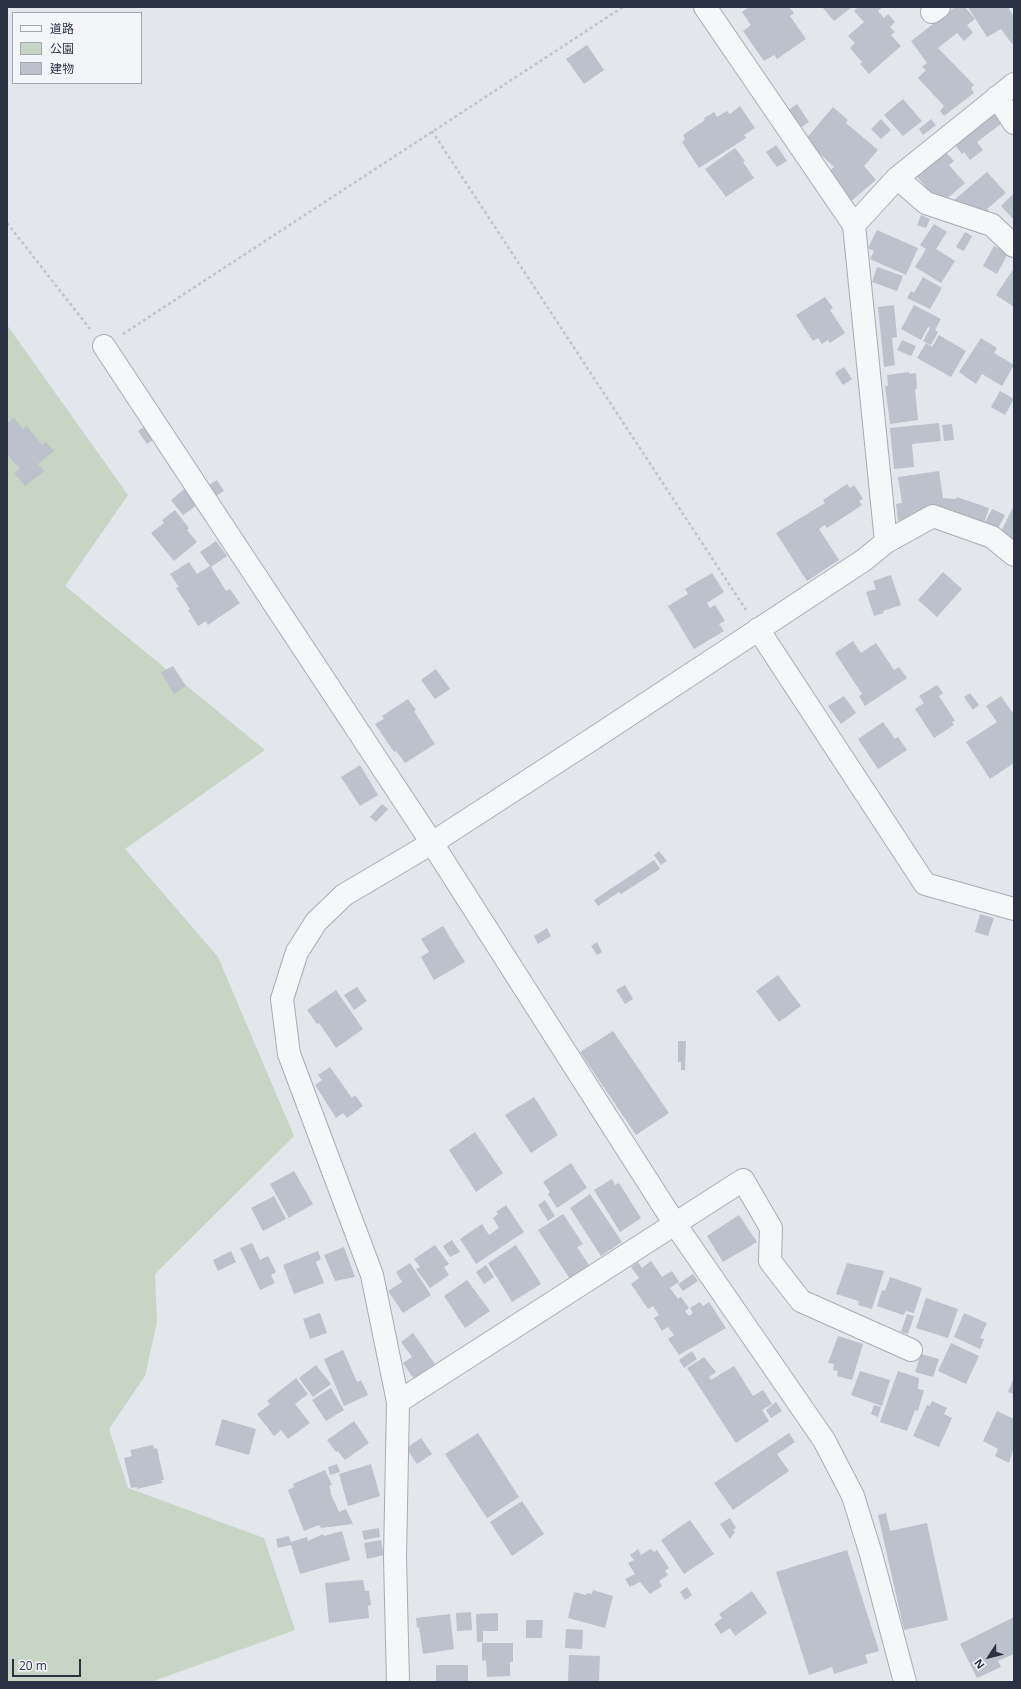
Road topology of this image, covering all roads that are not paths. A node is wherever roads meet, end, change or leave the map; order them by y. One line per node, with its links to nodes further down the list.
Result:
1 (705, 7): 6 (street)
2 (1014, 84): 3 (street)
3 (997, 97): 4 (street); 5 (street)
4 (1014, 123)
5 (897, 178): 6 (street); 7 (street)
6 (854, 224): 9 (street)
7 (1014, 246)
8 (104, 346): 12 (street)
9 (886, 542): 10 (street); 11 (street)
10 (1014, 555)
11 (758, 629): 12 (street); 13 (street)
12 (432, 844): 14 (street); 16 (street)
13 (1014, 909)
14 (675, 1224): 15 (street); 16 (street); 18 (street)
15 (911, 1350)
16 (398, 1402): 17 (street)
17 (398, 1682)
18 (905, 1682)

